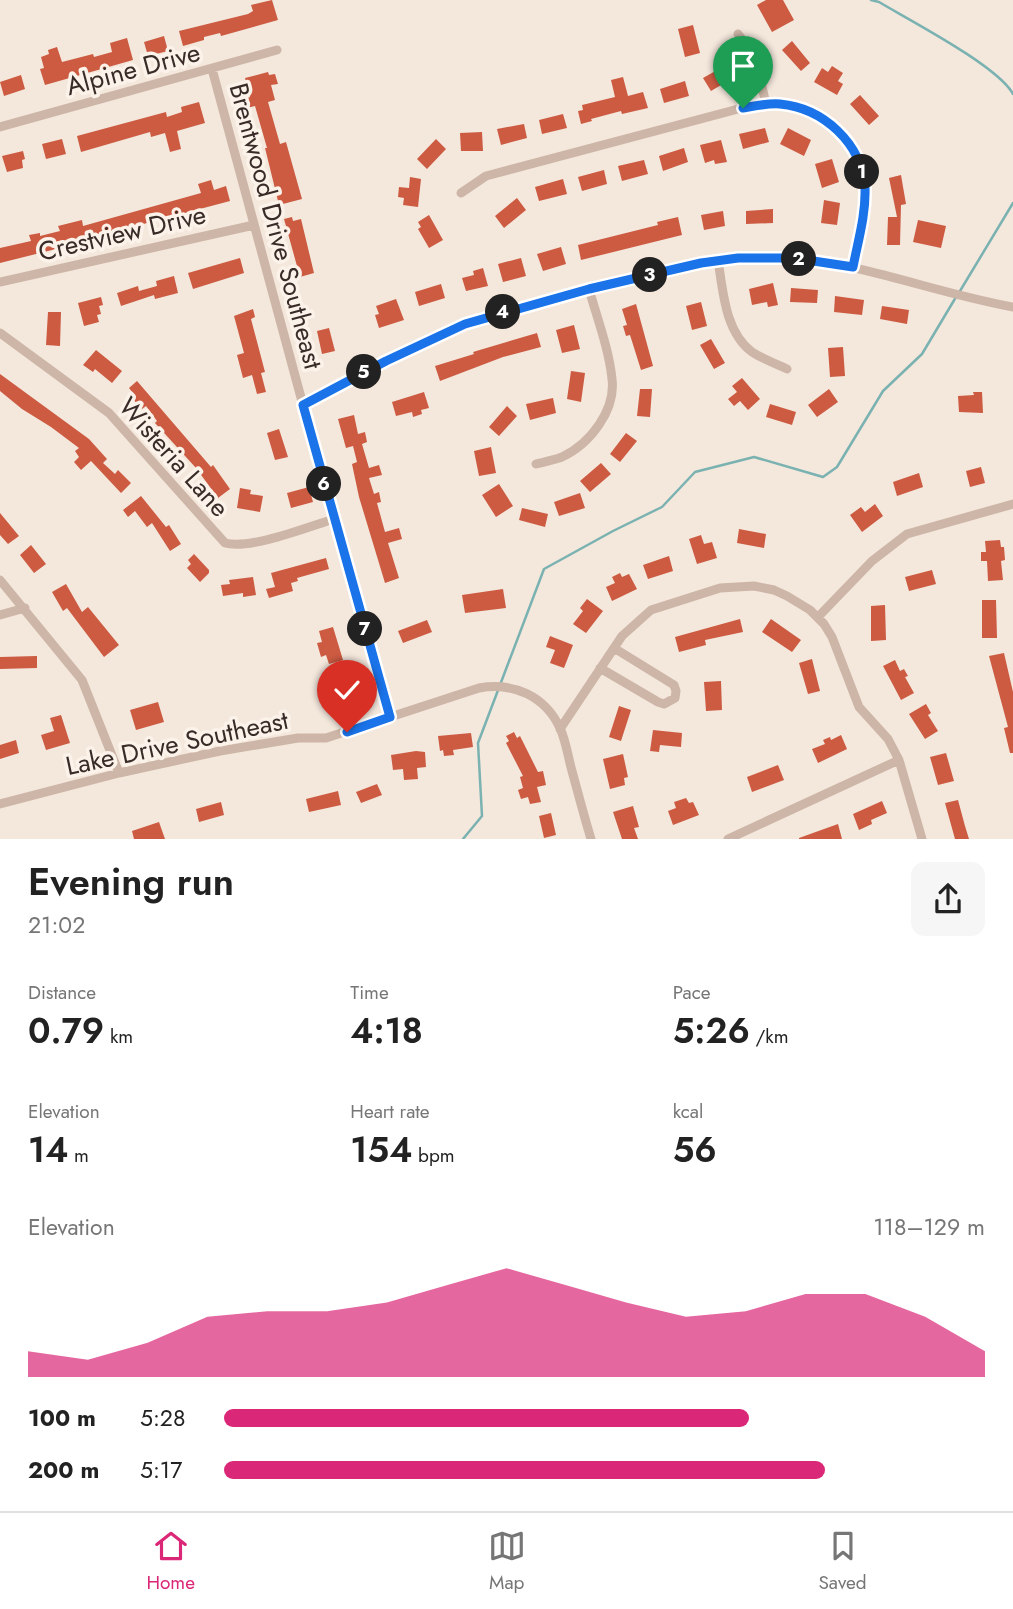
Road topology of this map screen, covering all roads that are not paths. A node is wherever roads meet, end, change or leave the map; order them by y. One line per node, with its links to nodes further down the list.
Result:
1 (738, 34): 4 (street)
2 (277, 50): 3 (street, Alpine Drive)
3 (212, 69): 5 (street, Alpine Drive); 7 (street, Brentwood Drive Southeast)
4 (766, 104): 6 (street); 9 (street)
5 (0, 127)
6 (461, 193)
7 (254, 225): 10 (street, Crestview Drive); 15 (street, Brentwood Drive Southeast)
8 (718, 260): 9 (street); 11 (street); 14 (street)
9 (853, 267): 12 (street)
10 (0, 282)
11 (589, 289): 15 (street); 16 (street)
12 (1013, 307)
13 (0, 333): 18 (street, Wisteria Lane)
14 (787, 369)
15 (303, 405): 18 (street, Brentwood Drive Southeast)
16 (536, 464)
17 (1013, 504): 22 (street)
18 (334, 519): 25 (street, Brentwood Drive Southeast)
19 (0, 580): 20 (street)
20 (25, 608): 21 (street); 28 (street)
21 (0, 615)
22 (818, 617): 23 (street); 27 (street)
23 (614, 648): 24 (street); 24 (street)
24 (600, 668): 26 (street)
25 (390, 717): 26 (street, Lake Drive Southeast); 28 (street, Lake Drive Southeast)
26 (560, 729): 30 (street, Lake Drive Southeast)
27 (899, 760): 31 (street); 32 (street)
28 (119, 773): 29 (street, Lake Drive Southeast)
29 (0, 804)
30 (591, 839)
31 (728, 839)
32 (922, 839)

